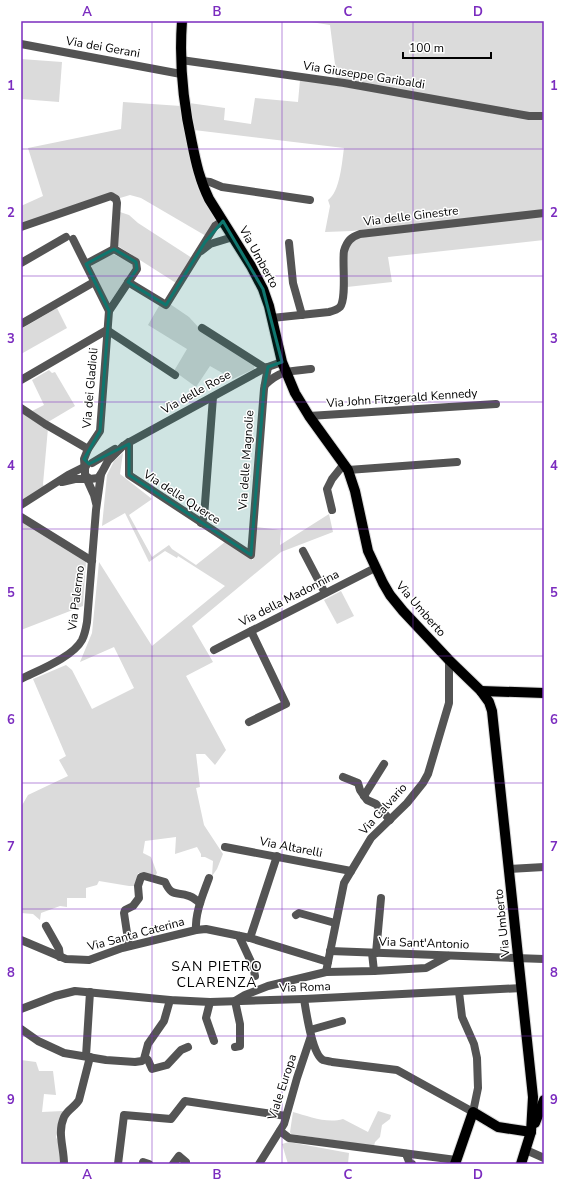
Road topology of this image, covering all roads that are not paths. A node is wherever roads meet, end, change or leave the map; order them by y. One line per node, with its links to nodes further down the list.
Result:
1 (182, 21): 3 (main road, Via Umberto)
2 (21, 44): 4 (street, Via dei Gerani)
3 (181, 60): 4 (main road, Via Umberto); 5 (street, Via Giuseppe Garibaldi)
4 (181, 74): 6 (main road, Via Umberto)
5 (542, 116)
6 (203, 186): 7 (street); 9 (main road, Via Umberto)
7 (310, 200)
8 (544, 213): 20 (street, Via delle Ginestre)
9 (223, 221): 11 (main road, Via Umberto); 14 (street)
10 (21, 227): 13 (street)
11 (234, 237): 14 (street); 21 (main road, Via Umberto)
12 (289, 243): 20 (street)
13 (114, 246): 16 (street); 18 (street)
14 (198, 255): 18 (street)
15 (21, 262): 16 (street)
16 (85, 262): 17 (street)
17 (92, 283): 19 (street); 22 (street)
18 (130, 283): 19 (street)
19 (109, 313): 24 (street, Via dei Gladioli)
20 (302, 315): 21 (street, Via delle Ginestre)
21 (272, 318): 26 (main road, Via Umberto)
22 (21, 324)
23 (202, 328): 25 (street)
24 (107, 330): 28 (street); 29 (street); 36 (street, Via dei Gladioli)
25 (267, 367): 26 (street, Via delle Rose); 30 (street, Via delle Magnolie); 31 (street, Via delle Rose)
26 (284, 367): 27 (street); 30 (street); 34 (main road, Via Umberto)
27 (312, 369)
28 (175, 376)
29 (21, 380)
30 (264, 386): 48 (street, Via delle Magnolie)
31 (213, 397): 35 (street, Via delle Rose); 46 (street)
32 (496, 404): 34 (street, Via John Fitzgerald Kennedy)
33 (21, 408): 36 (street)
34 (309, 416): 38 (main road, Via Umberto)
35 (126, 444): 39 (street, Via delle Rose); 40 (street); 46 (street, Via delle Querce)
36 (88, 449): 39 (street, Via dei Gladioli)
37 (456, 462): 38 (street)
38 (346, 467): 44 (street); 50 (main road, Via Umberto)
39 (87, 469): 40 (street); 40 (street); 41 (street); 41 (street); 43 (street)
40 (101, 473): 43 (street)
41 (57, 483): 42 (street)
42 (21, 505)
43 (96, 510): 49 (street, Via Palermo)
44 (332, 510)
45 (21, 517): 49 (street)
46 (201, 523): 48 (street, Via delle Querce)
47 (303, 551): 51 (street)
48 (251, 555)
49 (92, 561): 56 (street, Via Palermo)
50 (375, 568): 51 (street, Via della Madonnina); 54 (main road, Via Umberto)
51 (324, 593): 52 (street, Via della Madonnina)
52 (251, 631): 53 (street, Via della Madonnina); 60 (street)
53 (214, 650)
54 (449, 660): 55 (main road, Via Umberto); 57 (street, Via Calvario)
55 (461, 671): 57 (street); 58 (main road, Via Umberto)
56 (21, 679)
57 (450, 679): 64 (street, Via Calvario)
58 (481, 691): 59 (main road); 68 (main road, Via Umberto)
59 (544, 693)
60 (249, 722)
61 (384, 764): 63 (street)
62 (343, 777): 63 (street)
63 (364, 796): 64 (street)
64 (390, 820): 69 (street, Via Calvario)
65 (225, 847): 66 (street, Via Altarelli)
66 (278, 856): 69 (street, Via Altarelli); 78 (street)
67 (544, 867): 68 (street)
68 (509, 869): 85 (main road, Via Umberto)
69 (351, 871): 74 (street, Via Calvario)
70 (209, 878): 72 (street)
71 (381, 898): 82 (street)
72 (200, 903): 76 (street); 80 (street)
73 (296, 915): 74 (street)
74 (335, 923): 81 (street, Via Calvario)
75 (46, 926): 83 (street)
76 (196, 930): 77 (street, Via Santa Caterina); 80 (street, Via Santa Caterina)
77 (239, 936): 78 (street, Via Santa Caterina); 90 (street)
78 (250, 938): 87 (street, Via Santa Caterina)
79 (21, 940): 83 (street, Via Santa Caterina)
80 (129, 946): 83 (street, Via Santa Caterina)
81 (330, 951): 82 (street, Via Sant'Antonio); 87 (street, Via Calvario)
82 (374, 953): 84 (street, Via Sant'Antonio); 88 (street)
83 (60, 956)
84 (448, 956): 85 (street, Via Sant'Antonio); 88 (street)
85 (518, 958): 86 (street, Via Sant'Antonio); 91 (main road, Via Umberto)
86 (544, 959)
87 (328, 962): 89 (street, Via Calvario)
88 (374, 971): 89 (street)
89 (326, 972): 96 (street)
90 (256, 976)
91 (522, 988): 93 (street, Via Roma); 109 (main road, Via Umberto)
92 (90, 992): 95 (street, Via Roma); 98 (street, Via Roma); 106 (street)
93 (459, 992): 94 (street, Via Roma); 111 (street)
94 (304, 999): 96 (street, Via Roma); 101 (street)
95 (170, 1000): 97 (street, Via Roma); 107 (street)
96 (235, 1001): 97 (street, Via Roma); 104 (street)
97 (210, 1002): 102 (street)
98 (21, 1009)
99 (342, 1021): 101 (street)
100 (21, 1030): 106 (street)
101 (311, 1033): 105 (street, Viale Europa); 108 (street)
102 (214, 1041)
103 (188, 1047): 107 (street)
104 (235, 1047)
105 (305, 1054): 108 (street); 112 (street, Viale Europa)
106 (88, 1056): 107 (street); 119 (street)
107 (145, 1057)
108 (322, 1059): 111 (street)
109 (533, 1097): 110 (main road); 114 (main road, Via Umberto)
110 (544, 1100): 114 (main road)
111 (473, 1112): 114 (main road); 118 (main road)
112 (286, 1116): 113 (street, Viale Europa); 120 (street)
113 (280, 1131): 116 (street); 123 (street, Viale Europa)
114 (531, 1132): 115 (main road, Via Umberto)
115 (526, 1150): 117 (street); 125 (main road, Via Umberto)
116 (405, 1154): 118 (street); 124 (street)
117 (544, 1158)
118 (456, 1162)
119 (64, 1164)
120 (118, 1164)
121 (173, 1164): 122 (street)
122 (184, 1164)
123 (259, 1164)
124 (412, 1164)
125 (521, 1164)

